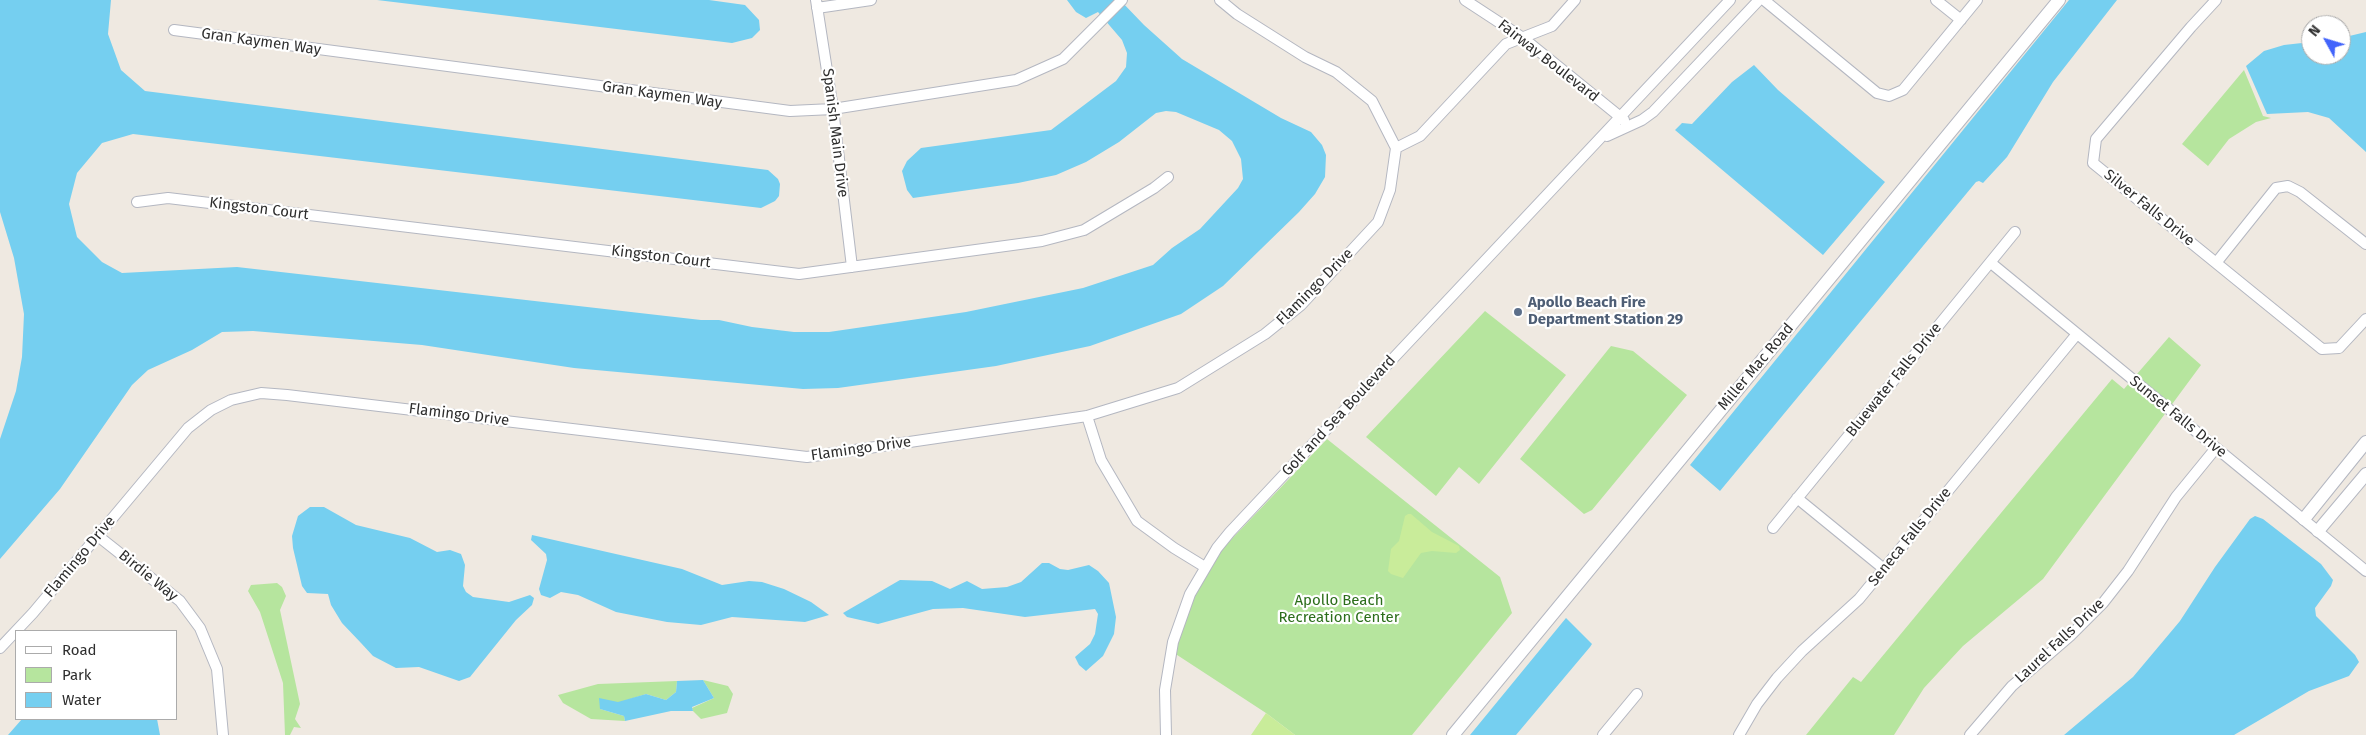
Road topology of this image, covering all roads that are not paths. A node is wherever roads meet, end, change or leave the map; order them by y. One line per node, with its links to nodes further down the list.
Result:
1 (871, 0): 13 (street)
2 (1122, 0): 17 (street, Gran Kaymen Way)
3 (1220, 0): 21 (street)
4 (1465, 0): 16 (street, Fairway Boulevard)
5 (1575, 0): 16 (street)
6 (1730, 0): 18 (street, Golf and Sea Boulevard)
7 (1759, 0): 19 (street, Golf and Sea Boulevard)
8 (1764, 0): 14 (street)
9 (1936, 0): 14 (street)
10 (1977, 0): 14 (street)
11 (2059, 0): 50 (street, Miller Mac Road)
12 (2216, 0): 27 (street, Silver Falls Drive)
13 (817, 4): 17 (street, Spanish Main Drive)
14 (1961, 20)
15 (174, 30): 17 (street, Gran Kaymen Way)
16 (1523, 38): 18 (street, Fairway Boulevard); 21 (street)
17 (834, 109): 28 (street, Spanish Main Drive)
18 (1620, 117): 19 (street, Fairway Boulevard); 20 (street, Golf and Sea Boulevard)
19 (1629, 124): 20 (street, Golf and Sea Boulevard)
20 (1599, 140): 40 (street, Golf and Sea Boulevard)
21 (1396, 148): 31 (street, Flamingo Drive)
22 (1168, 177): 28 (street, Kingston Court)
23 (137, 202): 28 (street, Kingston Court)
24 (2016, 232): 26 (street, Bluewater Falls Drive)
25 (2366, 244): 27 (street)
26 (1991, 263): 30 (street, Sunset Falls Drive); 35 (street, Bluewater Falls Drive)
27 (2216, 264): 29 (street, Silver Falls Drive)
28 (852, 267)
29 (2366, 319)
30 (2077, 334): 33 (street, Sunset Falls Drive); 41 (street, Seneca Falls Drive)
31 (1087, 416): 39 (street, Flamingo Drive); 40 (street)
32 (2366, 442): 36 (street)
33 (2216, 448): 36 (street, Sunset Falls Drive); 52 (street, Laurel Falls Drive)
34 (2366, 474): 38 (street)
35 (1798, 498): 37 (street, Bluewater Falls Drive); 41 (street)
36 (2304, 519): 38 (street, Sunset Falls Drive)
37 (1774, 528)
38 (2318, 531): 42 (street, Sunset Falls Drive)
39 (98, 536): 43 (street, Flamingo Drive); 48 (street, Birdie Way)
40 (1205, 567): 49 (street, Golf and Sea Boulevard)
41 (1884, 569): 51 (street, Seneca Falls Drive)
42 (2366, 570)
43 (18, 630)
44 (15, 633): 45 (street, Flamingo Drive)
45 (0, 648)
46 (1637, 694): 47 (street)
47 (1605, 734)
48 (223, 735)
49 (1166, 735)
50 (1452, 735)
51 (1739, 735)
52 (1970, 735)

